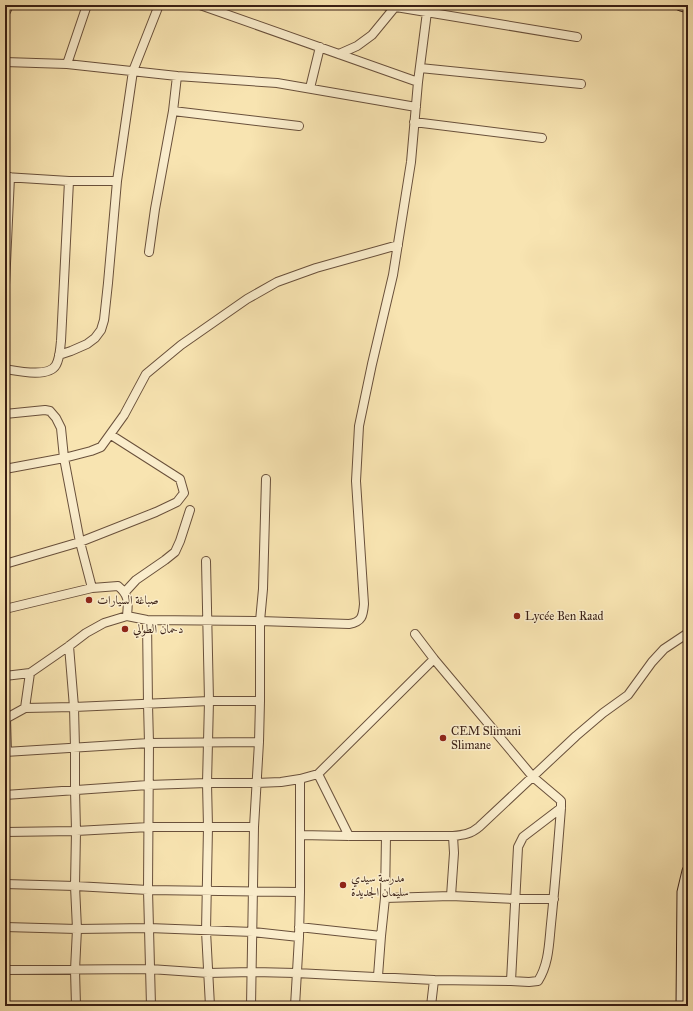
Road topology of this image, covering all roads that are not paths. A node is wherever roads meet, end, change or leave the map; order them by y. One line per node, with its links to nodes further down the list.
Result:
1 (8, 5): 11 (street)
2 (87, 5): 16 (street)
3 (160, 5): 18 (street)
4 (200, 5): 9 (street)
5 (384, 5): 7 (street)
6 (681, 5): 8 (main road)
7 (395, 7): 10 (street); 14 (street)
8 (688, 7)
9 (221, 8): 13 (street)
10 (426, 9): 12 (street); 17 (street)
11 (5, 11)
12 (577, 37)
13 (320, 48): 14 (street); 22 (street)
14 (339, 54): 20 (street)
15 (5, 62): 16 (street)
16 (67, 64): 18 (street)
17 (420, 68): 20 (street); 21 (street)
18 (133, 71): 19 (street); 30 (street)
19 (177, 76): 22 (street); 24 (street)
20 (418, 82): 23 (street)
21 (581, 84)
22 (310, 88): 23 (street)
23 (416, 107): 25 (street)
24 (173, 111): 26 (street); 32 (street)
25 (414, 122): 27 (street); 31 (street)
26 (299, 126)
27 (542, 138)
28 (8, 177): 29 (street); 33 (street)
29 (69, 181): 30 (street); 34 (street)
30 (117, 181): 34 (street)
31 (398, 245): 37 (street); 51 (street)
32 (149, 252)
33 (5, 285)
34 (59, 355): 35 (street)
35 (5, 369)
36 (5, 414): 38 (street)
37 (111, 435): 38 (street); 42 (street)
38 (64, 458): 39 (street); 42 (street)
39 (5, 469)
40 (266, 478): 51 (street)
41 (190, 510): 46 (street)
42 (80, 542): 44 (street); 45 (street)
43 (206, 561): 50 (street)
44 (5, 564)
45 (92, 588): 46 (street); 47 (street)
46 (125, 592): 48 (street)
47 (5, 609)
48 (127, 616): 49 (street); 54 (street)
49 (147, 620): 50 (street); 60 (street)
50 (208, 621): 51 (street); 58 (street)
51 (260, 621): 59 (street)
52 (688, 633): 70 (street)
53 (415, 634): 55 (street)
54 (70, 646): 56 (street); 61 (street)
55 (434, 659): 69 (street); 70 (street)
56 (30, 673): 57 (street); 62 (street)
57 (5, 676)
58 (209, 701): 59 (street); 60 (street); 64 (street)
59 (260, 701): 65 (street)
60 (148, 704): 61 (street); 66 (street)
61 (74, 707): 62 (street); 67 (street)
62 (25, 708): 63 (street)
63 (6, 719): 68 (street)
64 (208, 742): 65 (street); 66 (street); 72 (street)
65 (259, 742): 73 (street)
66 (149, 743): 67 (street); 74 (street)
67 (75, 748): 68 (street); 75 (street)
68 (6, 752)
69 (318, 774): 71 (street); 84 (street)
70 (533, 777): 77 (street); 86 (street)
71 (300, 779): 73 (street); 83 (street)
72 (207, 783): 73 (street); 74 (street); 79 (street)
73 (256, 783): 80 (street)
74 (148, 785): 75 (street); 78 (street)
75 (74, 790): 76 (street); 81 (street)
76 (5, 795)
77 (561, 808): 96 (street); 97 (street)
78 (149, 827): 79 (street); 81 (street); 90 (street)
79 (208, 827): 80 (street); 91 (street)
80 (254, 827): 92 (street)
81 (76, 831): 82 (street); 89 (street)
82 (5, 832)
83 (300, 835): 84 (street); 93 (street)
84 (349, 836): 85 (street)
85 (386, 836): 86 (street); 95 (street)
86 (453, 836): 94 (street)
87 (688, 871): 121 (main road)
88 (5, 884): 89 (street)
89 (75, 886): 90 (street); 101 (street)
90 (148, 890): 91 (street); 100 (street)
91 (206, 890): 92 (street); 102 (street)
92 (254, 892): 93 (street); 103 (street)
93 (300, 892): 98 (street)
94 (451, 896): 95 (street); 97 (street)
95 (385, 898): 104 (street)
96 (554, 899): 97 (street); 114 (street)
97 (515, 900): 114 (street)
98 (299, 926): 104 (street); 105 (street)
99 (5, 927): 101 (street)
100 (149, 928): 101 (street); 102 (street); 106 (street)
101 (77, 929): 108 (street)
102 (206, 931): 103 (street); 110 (street)
103 (253, 932): 105 (street); 109 (street)
104 (381, 936): 112 (street)
105 (299, 937): 111 (street)
106 (150, 969): 108 (street); 110 (street); 116 (street)
107 (5, 970): 108 (street)
108 (76, 970): 115 (street)
109 (252, 972): 110 (street); 111 (street); 118 (street)
110 (208, 973): 117 (street)
111 (296, 973): 112 (street); 119 (street)
112 (378, 976): 113 (street)
113 (434, 980): 114 (street); 120 (street)
114 (512, 981)
115 (76, 1006)
116 (151, 1006)
117 (210, 1006)
118 (251, 1006)
119 (294, 1006)
120 (431, 1006)
121 (682, 1006)

